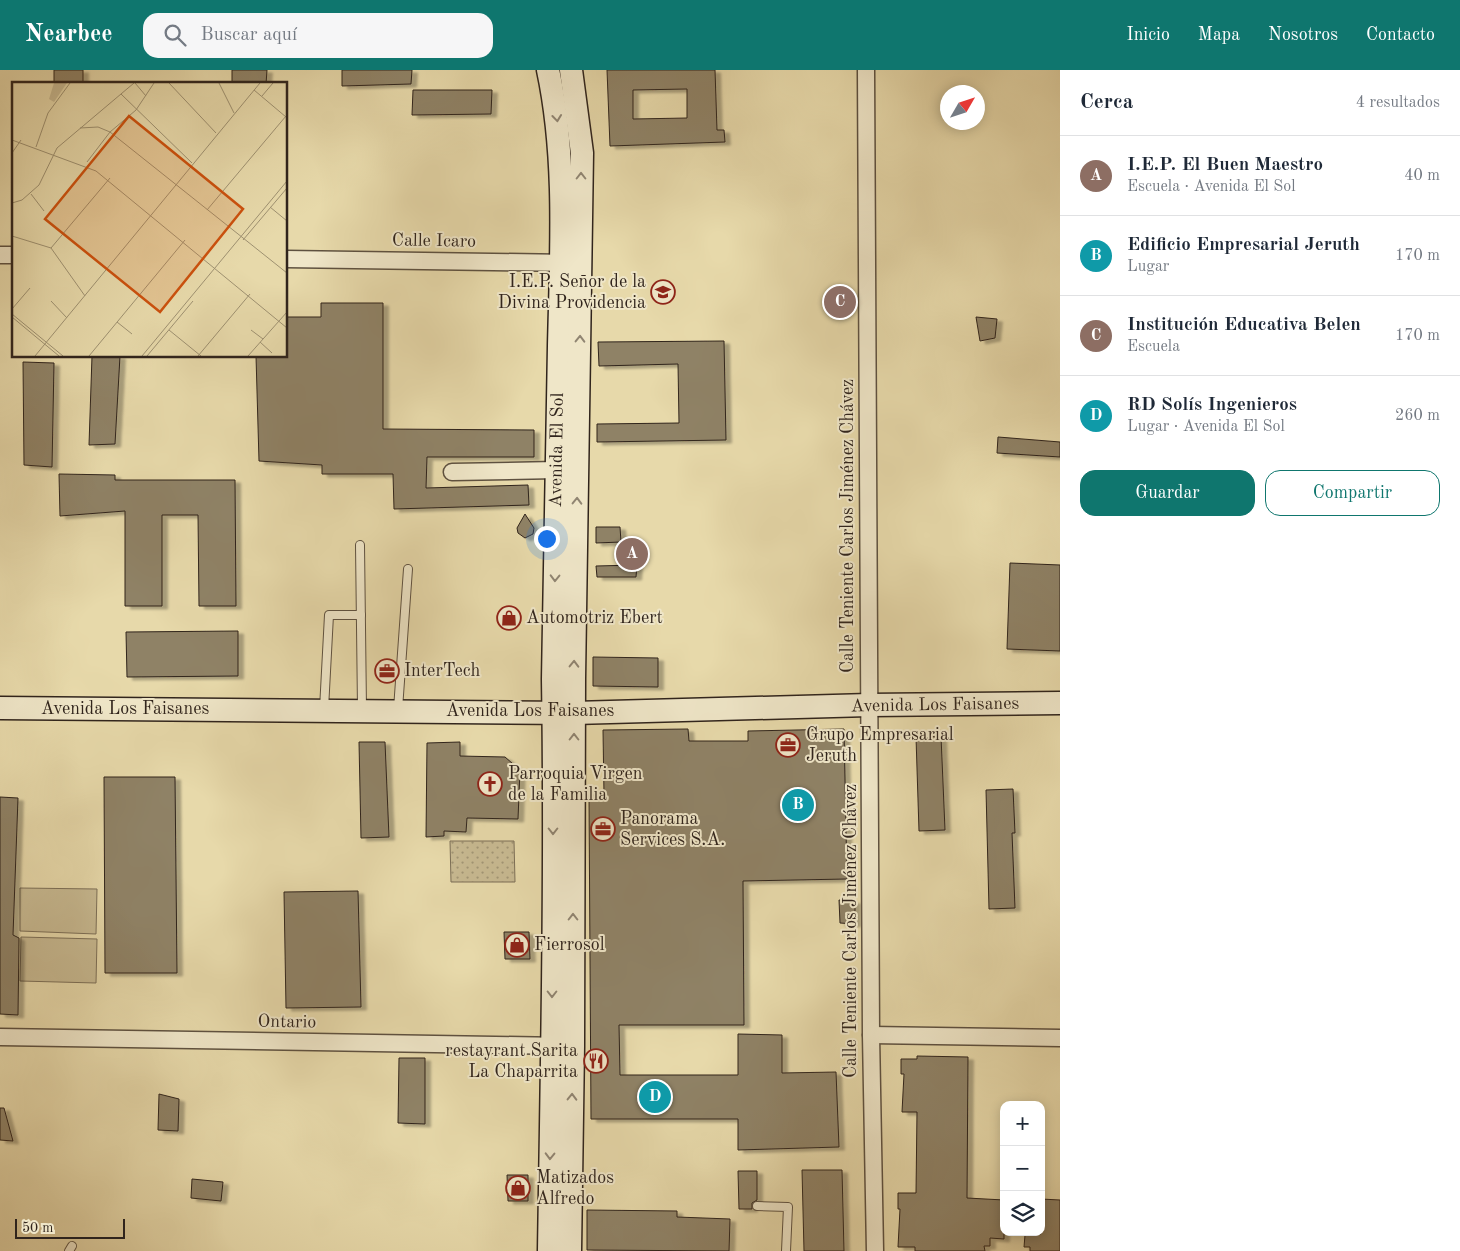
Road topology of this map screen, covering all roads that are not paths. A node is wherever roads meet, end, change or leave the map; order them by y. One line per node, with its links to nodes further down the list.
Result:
1 (548, 70): 5 (main road, Avenida El Sol, one-way to 5)
2 (571, 70): 5 (main road, Avenida El Sol, one-way to 2)
3 (866, 70): 12 (street, Calle Teniente Carlos Jiménez Chávez)
4 (288, 259): 5 (street, Calle Icaro)
5 (571, 263): 6 (main road, Avenida El Sol); 17 (main road, Avenida El Sol, one-way to 5)
6 (556, 470): 7 (street); 17 (main road, Avenida El Sol, one-way to 17)
7 (452, 472)
8 (360, 545): 10 (lane)
9 (408, 569): 16 (lane)
10 (361, 615): 14 (lane); 15 (lane)
11 (1060, 703): 12 (main road, Avenida Los Faisanes)
12 (869, 705): 17 (main road, Avenida Los Faisanes); 18 (street, Calle Teniente Carlos Jiménez Chávez)
13 (0, 708): 14 (main road, Avenida Los Faisanes)
14 (324, 711): 15 (main road, Avenida Los Faisanes)
15 (362, 711): 16 (main road, Avenida Los Faisanes)
16 (398, 711): 17 (main road, Avenida Los Faisanes)
17 (564, 712): 21 (main road, Avenida El Sol)
18 (871, 1035): 20 (street); 26 (street, Calle Teniente Carlos Jiménez Chávez)
19 (0, 1038): 21 (street, Ontario)
20 (1060, 1038)
21 (563, 1046): 23 (main road, Avenida El Sol, one-way to 23); 24 (main road, Avenida El Sol, one-way to 21)
22 (757, 1206): 25 (lane)
23 (549, 1251)
24 (570, 1251)
25 (786, 1251)
26 (875, 1251)

